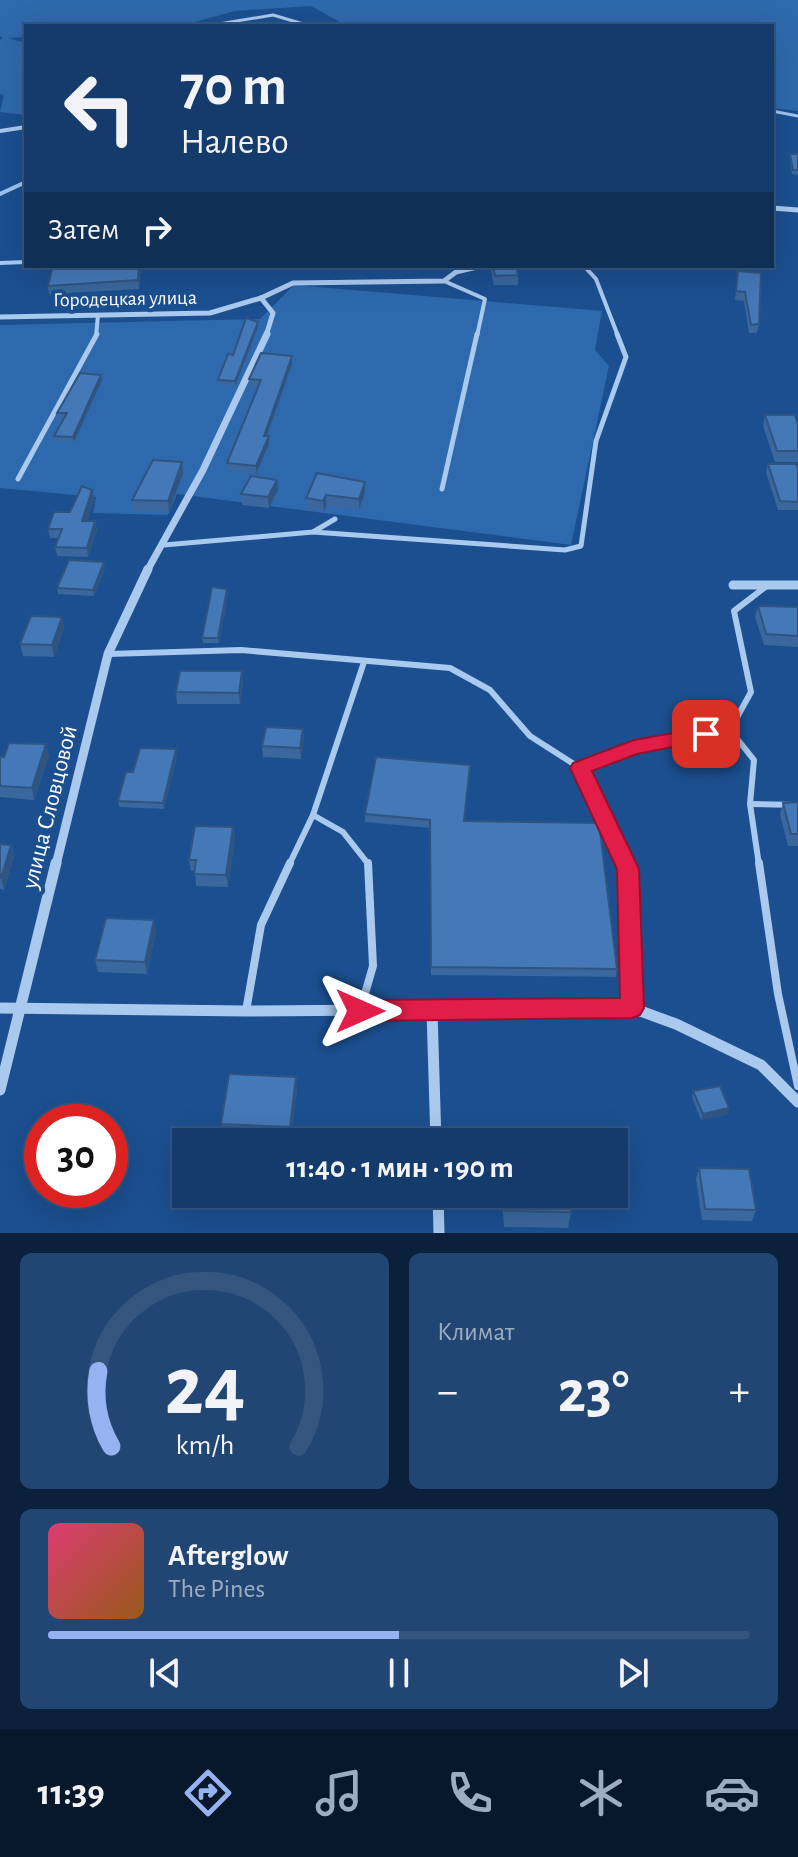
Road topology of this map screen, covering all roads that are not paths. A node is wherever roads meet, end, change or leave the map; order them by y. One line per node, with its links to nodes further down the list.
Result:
1 (219, 24): 2 (lane)
2 (307, 24)
3 (24, 127): 4 (street)
4 (0, 131)
5 (774, 208): 6 (street)
6 (798, 210)
7 (24, 262): 8 (lane)
8 (0, 263)
9 (473, 268): 11 (street, Городецкая улица)
10 (586, 268): 18 (lane)
11 (444, 281): 12 (street, Городецкая улица); 16 (lane)
12 (261, 298): 13 (street, Городецкая улица); 19 (street, улица Словцовой)
13 (98, 315): 14 (street, Городецкая улица); 15 (lane)
14 (0, 317)
15 (18, 479)
16 (442, 489)
17 (335, 519): 18 (lane)
18 (313, 532): 19 (lane)
19 (164, 545): 23 (street, улица Словцовой)
20 (733, 585): 21 (street)
21 (768, 585): 22 (street); 25 (lane)
22 (798, 585)
23 (108, 654): 24 (lane); 31 (street, улица Словцовой)
24 (364, 662): 26 (lane); 29 (lane)
25 (730, 730): 26 (lane); 27 (lane)
26 (580, 768): 32 (lane)
27 (750, 804): 28 (lane); 36 (lane)
28 (798, 805)
29 (313, 815): 33 (lane); 34 (lane)
30 (0, 1008): 31 (street)
31 (20, 1008): 33 (street); 37 (street, улица Словцовой)
32 (632, 1008): 35 (street); 38 (street)
33 (246, 1011): 34 (street)
34 (360, 1011): 35 (street)
35 (432, 1011): 39 (street)
36 (798, 1086)
37 (0, 1090)
38 (798, 1102)
39 (436, 1128)
40 (438, 1208): 41 (street)
41 (439, 1233)

